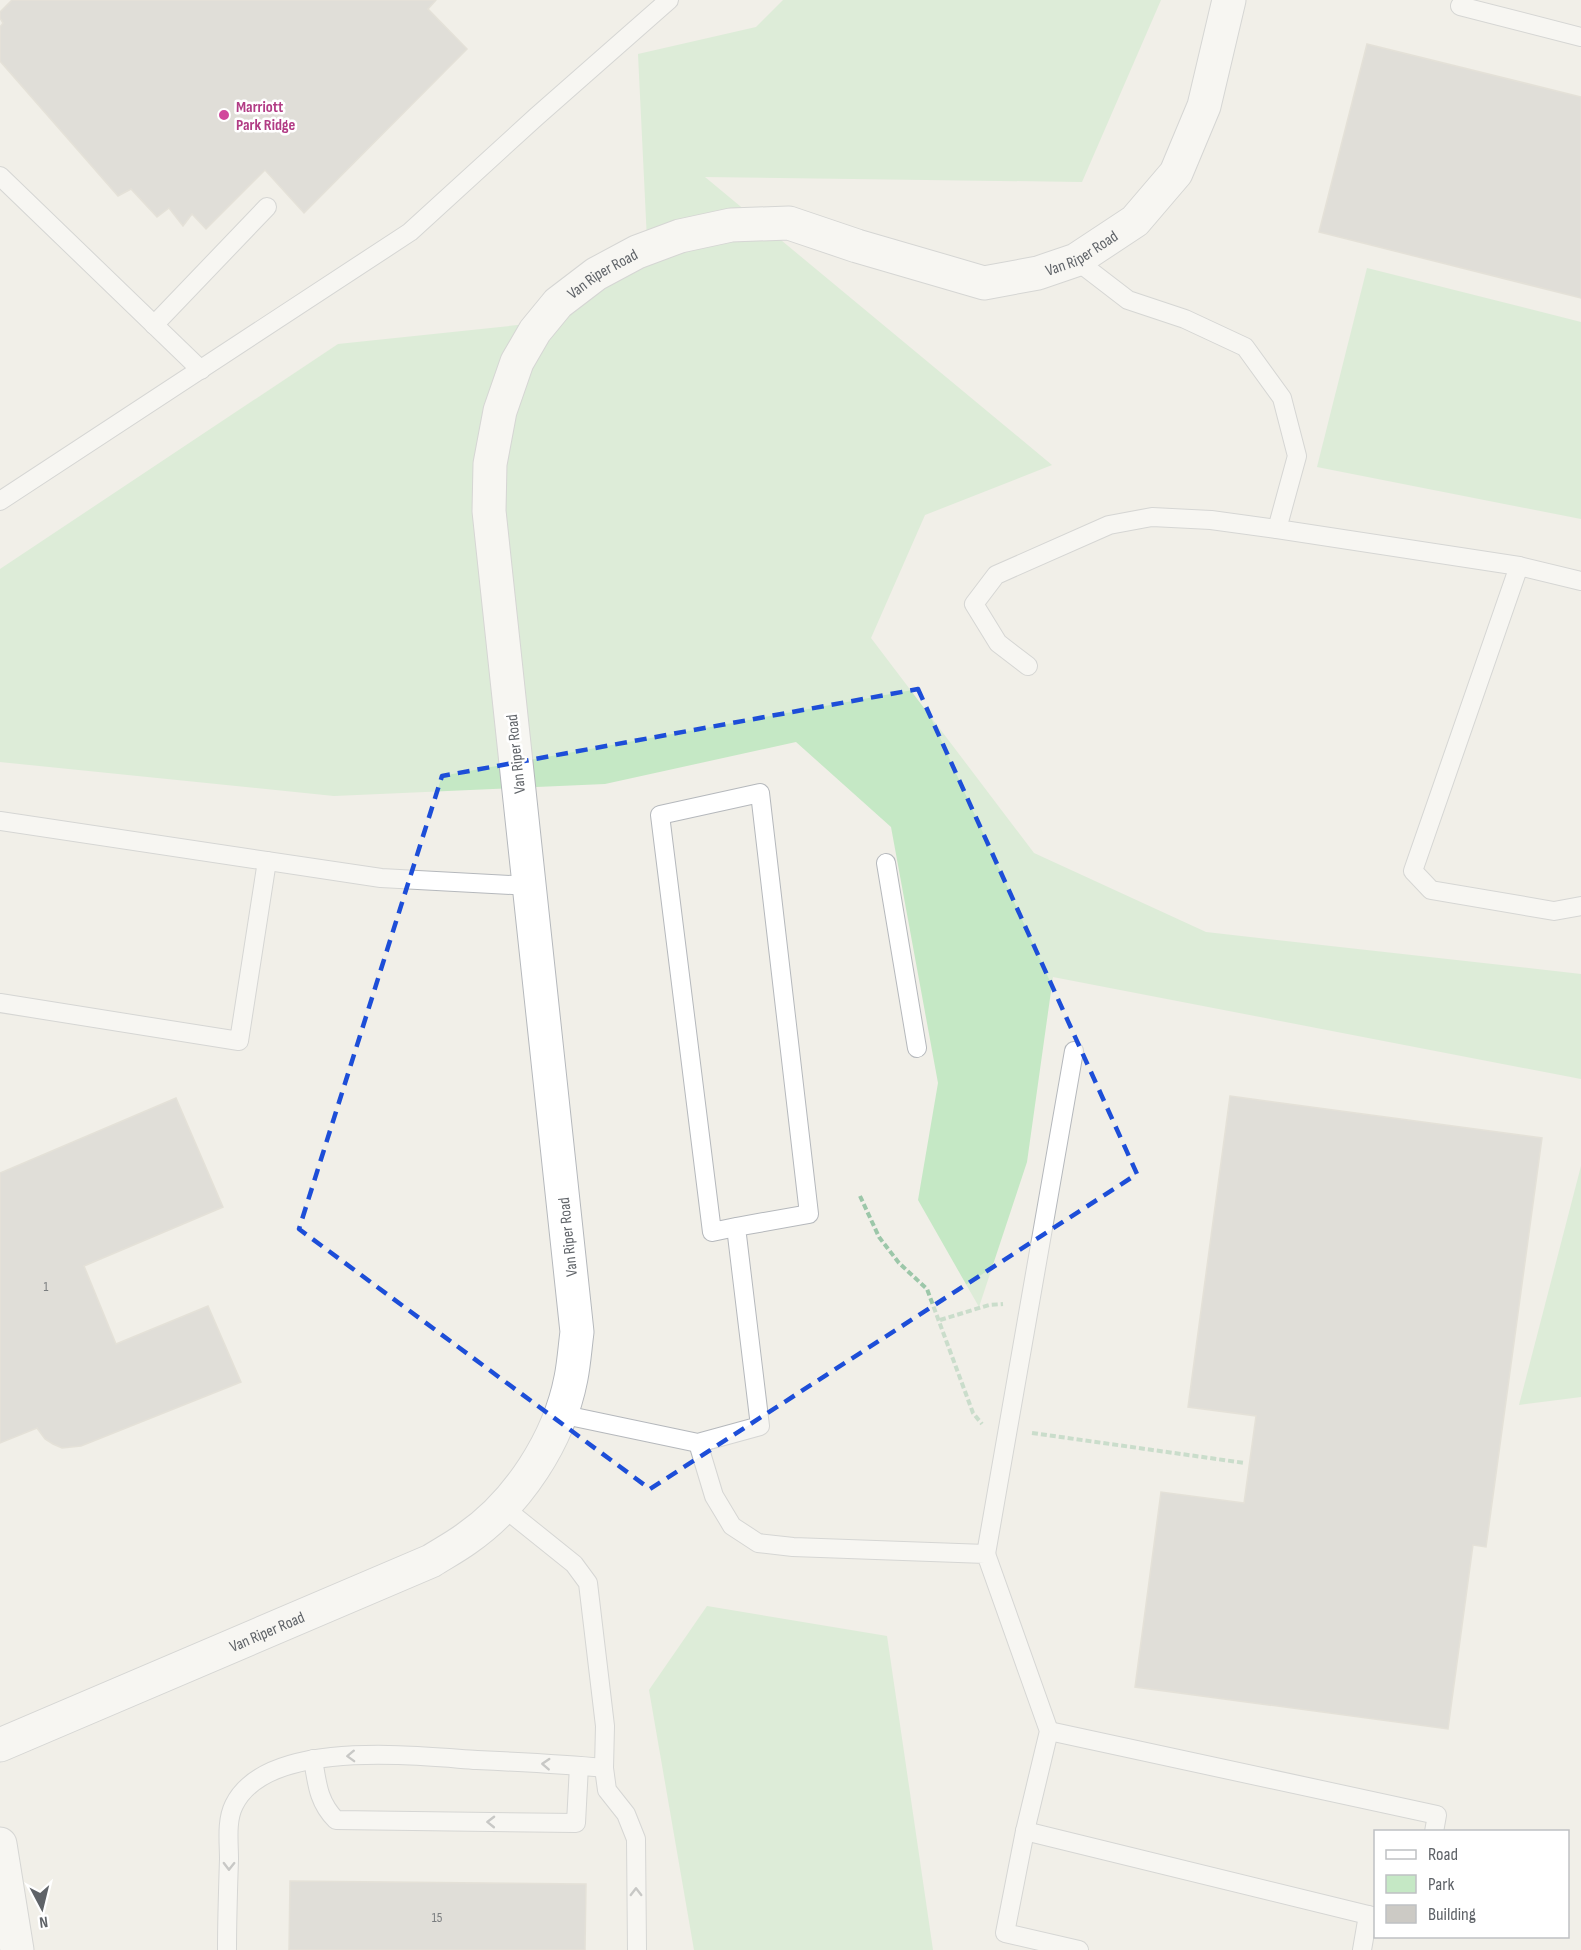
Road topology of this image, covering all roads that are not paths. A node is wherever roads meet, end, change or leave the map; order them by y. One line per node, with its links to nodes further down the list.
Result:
1 (669, 0): 9 (lane)
2 (1229, 0): 7 (street, Van Riper Road)
3 (1460, 6): 4 (lane)
4 (1581, 37)
5 (0, 176): 8 (lane)
6 (267, 207): 8 (lane)
7 (1076, 260): 11 (lane); 18 (street, Van Riper Road)
8 (154, 325): 9 (lane)
9 (201, 370): 10 (lane)
10 (0, 501)
11 (1277, 529): 12 (lane); 14 (lane)
12 (1519, 566): 13 (lane); 19 (lane)
13 (1581, 581)
14 (1028, 666)
15 (0, 821): 16 (lane)
16 (267, 861): 18 (lane); 20 (lane)
17 (886, 863): 21 (lane)
18 (530, 886): 24 (street, Van Riper Road)
19 (1581, 906)
20 (0, 1004)
21 (917, 1048)
22 (1074, 1051): 27 (lane)
23 (736, 1227): 23 (lane); 25 (lane)
24 (560, 1414): 25 (lane); 26 (street, Van Riper Road)
25 (698, 1443): 27 (lane)
26 (502, 1507): 29 (street, Van Riper Road); 32 (lane)
27 (986, 1554): 28 (lane)
28 (1049, 1731): 33 (lane); 34 (lane)
29 (0, 1745)
30 (313, 1759): 31 (lane, one-way to 30); 31 (lane, one-way to 30); 38 (lane, one-way to 38)
31 (579, 1766): 32 (lane)
32 (604, 1767): 39 (lane, one-way to 32)
33 (1434, 1830)
34 (1025, 1831): 36 (lane); 40 (lane)
35 (0, 1844): 37 (street)
36 (1372, 1916): 41 (lane)
37 (17, 1950)
38 (227, 1950)
39 (637, 1950)
40 (1079, 1950)
41 (1362, 1950)

